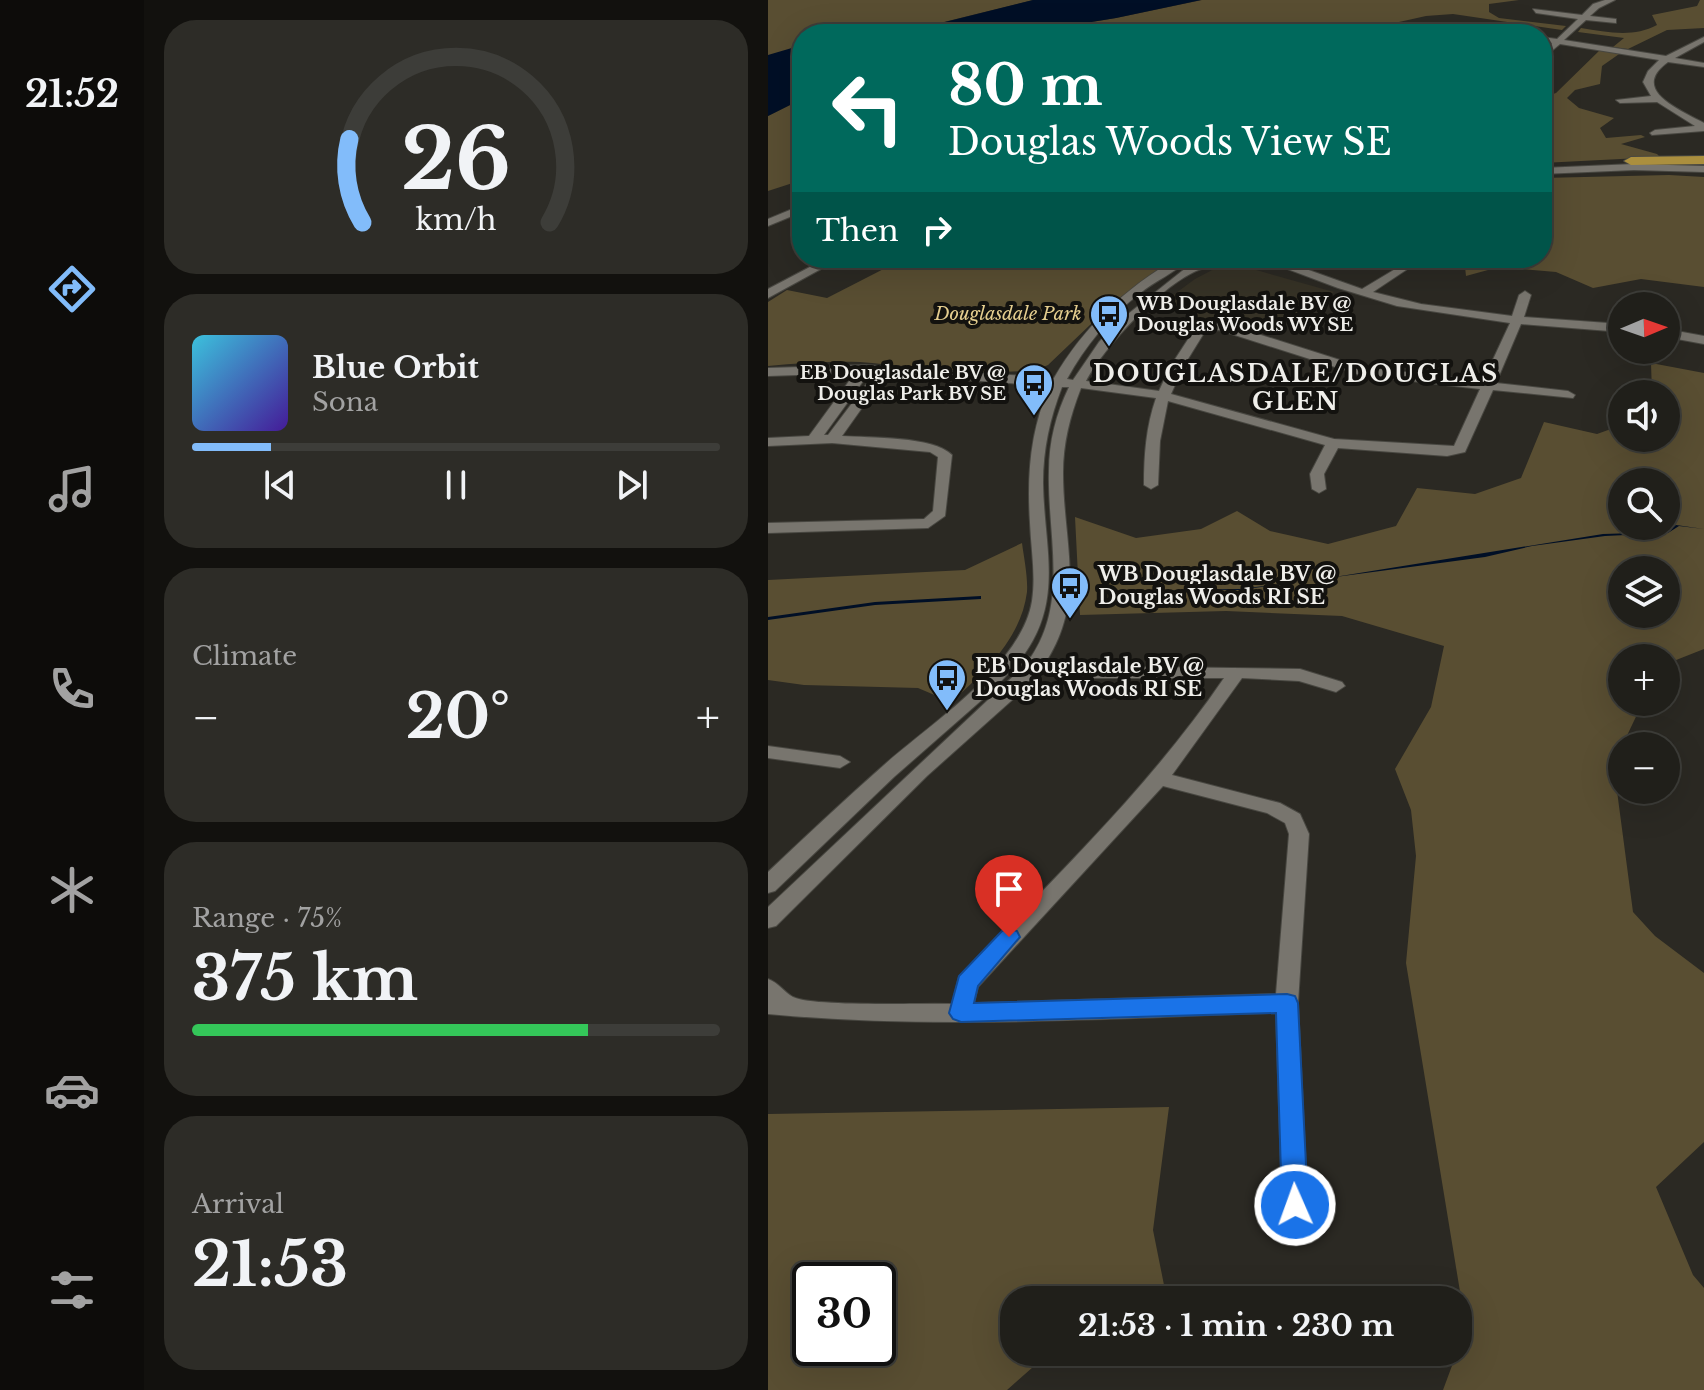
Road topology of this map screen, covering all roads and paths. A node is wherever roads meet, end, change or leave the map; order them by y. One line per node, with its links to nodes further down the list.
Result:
1 (1611, 0): 5 (street)
2 (1625, 0): 3 (street)
3 (1654, 0)
4 (1536, 11): 5 (street)
5 (1584, 17): 6 (street); 9 (street)
6 (1613, 21)
7 (1704, 39): 11 (street)
8 (1552, 40): 9 (street)
9 (1559, 41): 10 (street); 11 (street)
10 (1552, 48)
11 (1668, 58): 12 (street); 13 (street)
12 (1704, 65)
13 (1656, 99): 14 (street); 15 (street)
14 (1620, 100)
15 (1704, 127): 16 (street)
16 (1655, 133)
17 (1631, 161): 18 (highway); 19 (street)
18 (1704, 164): 20 (street)
19 (1552, 167)
20 (1552, 168)
21 (792, 212): 22 (street)
22 (768, 223)
23 (816, 268): 30 (street)
24 (1180, 268): 36 (street)
25 (1182, 268): 42 (street)
26 (1270, 268): 28 (street)
27 (1402, 268): 29 (street)
28 (1291, 269): 29 (street)
29 (1365, 292): 32 (street)
30 (768, 294)
31 (1525, 295): 32 (street)
32 (1517, 320): 33 (street); 43 (street)
33 (1608, 327)
34 (1680, 336): 35 (street)
35 (1704, 340)
36 (1083, 344): 40 (street); 41 (street)
37 (865, 369): 38 (street); 39 (street); 48 (street)
38 (883, 370): 40 (street); 49 (street)
39 (768, 372)
40 (1018, 380): 41 (street)
41 (1058, 382): 42 (street); 55 (street)
42 (1078, 384): 44 (street); 47 (street)
43 (1489, 386): 45 (street); 46 (street); 51 (street)
44 (1121, 389): 45 (street); 47 (street)
45 (1161, 395): 51 (street); 52 (street)
46 (1568, 395)
47 (1062, 428): 56 (street)
48 (814, 439): 49 (street); 50 (street)
49 (832, 439): 54 (street)
50 (768, 442)
51 (1333, 443): 53 (street)
52 (1151, 485)
53 (1319, 489)
54 (768, 528)
55 (1014, 659): 56 (street); 62 (street)
56 (1036, 664): 57 (street); 63 (street)
57 (1237, 672): 58 (street); 61 (street)
58 (1336, 686)
59 (768, 752): 60 (street)
60 (840, 762)
61 (1158, 778): 65 (street); 67 (street)
62 (768, 885)
63 (768, 920)
64 (768, 988): 66 (street)
65 (1287, 1003): 67 (street); 68 (street)
66 (778, 1005): 67 (street)
67 (961, 1013)
68 (1296, 1234)

